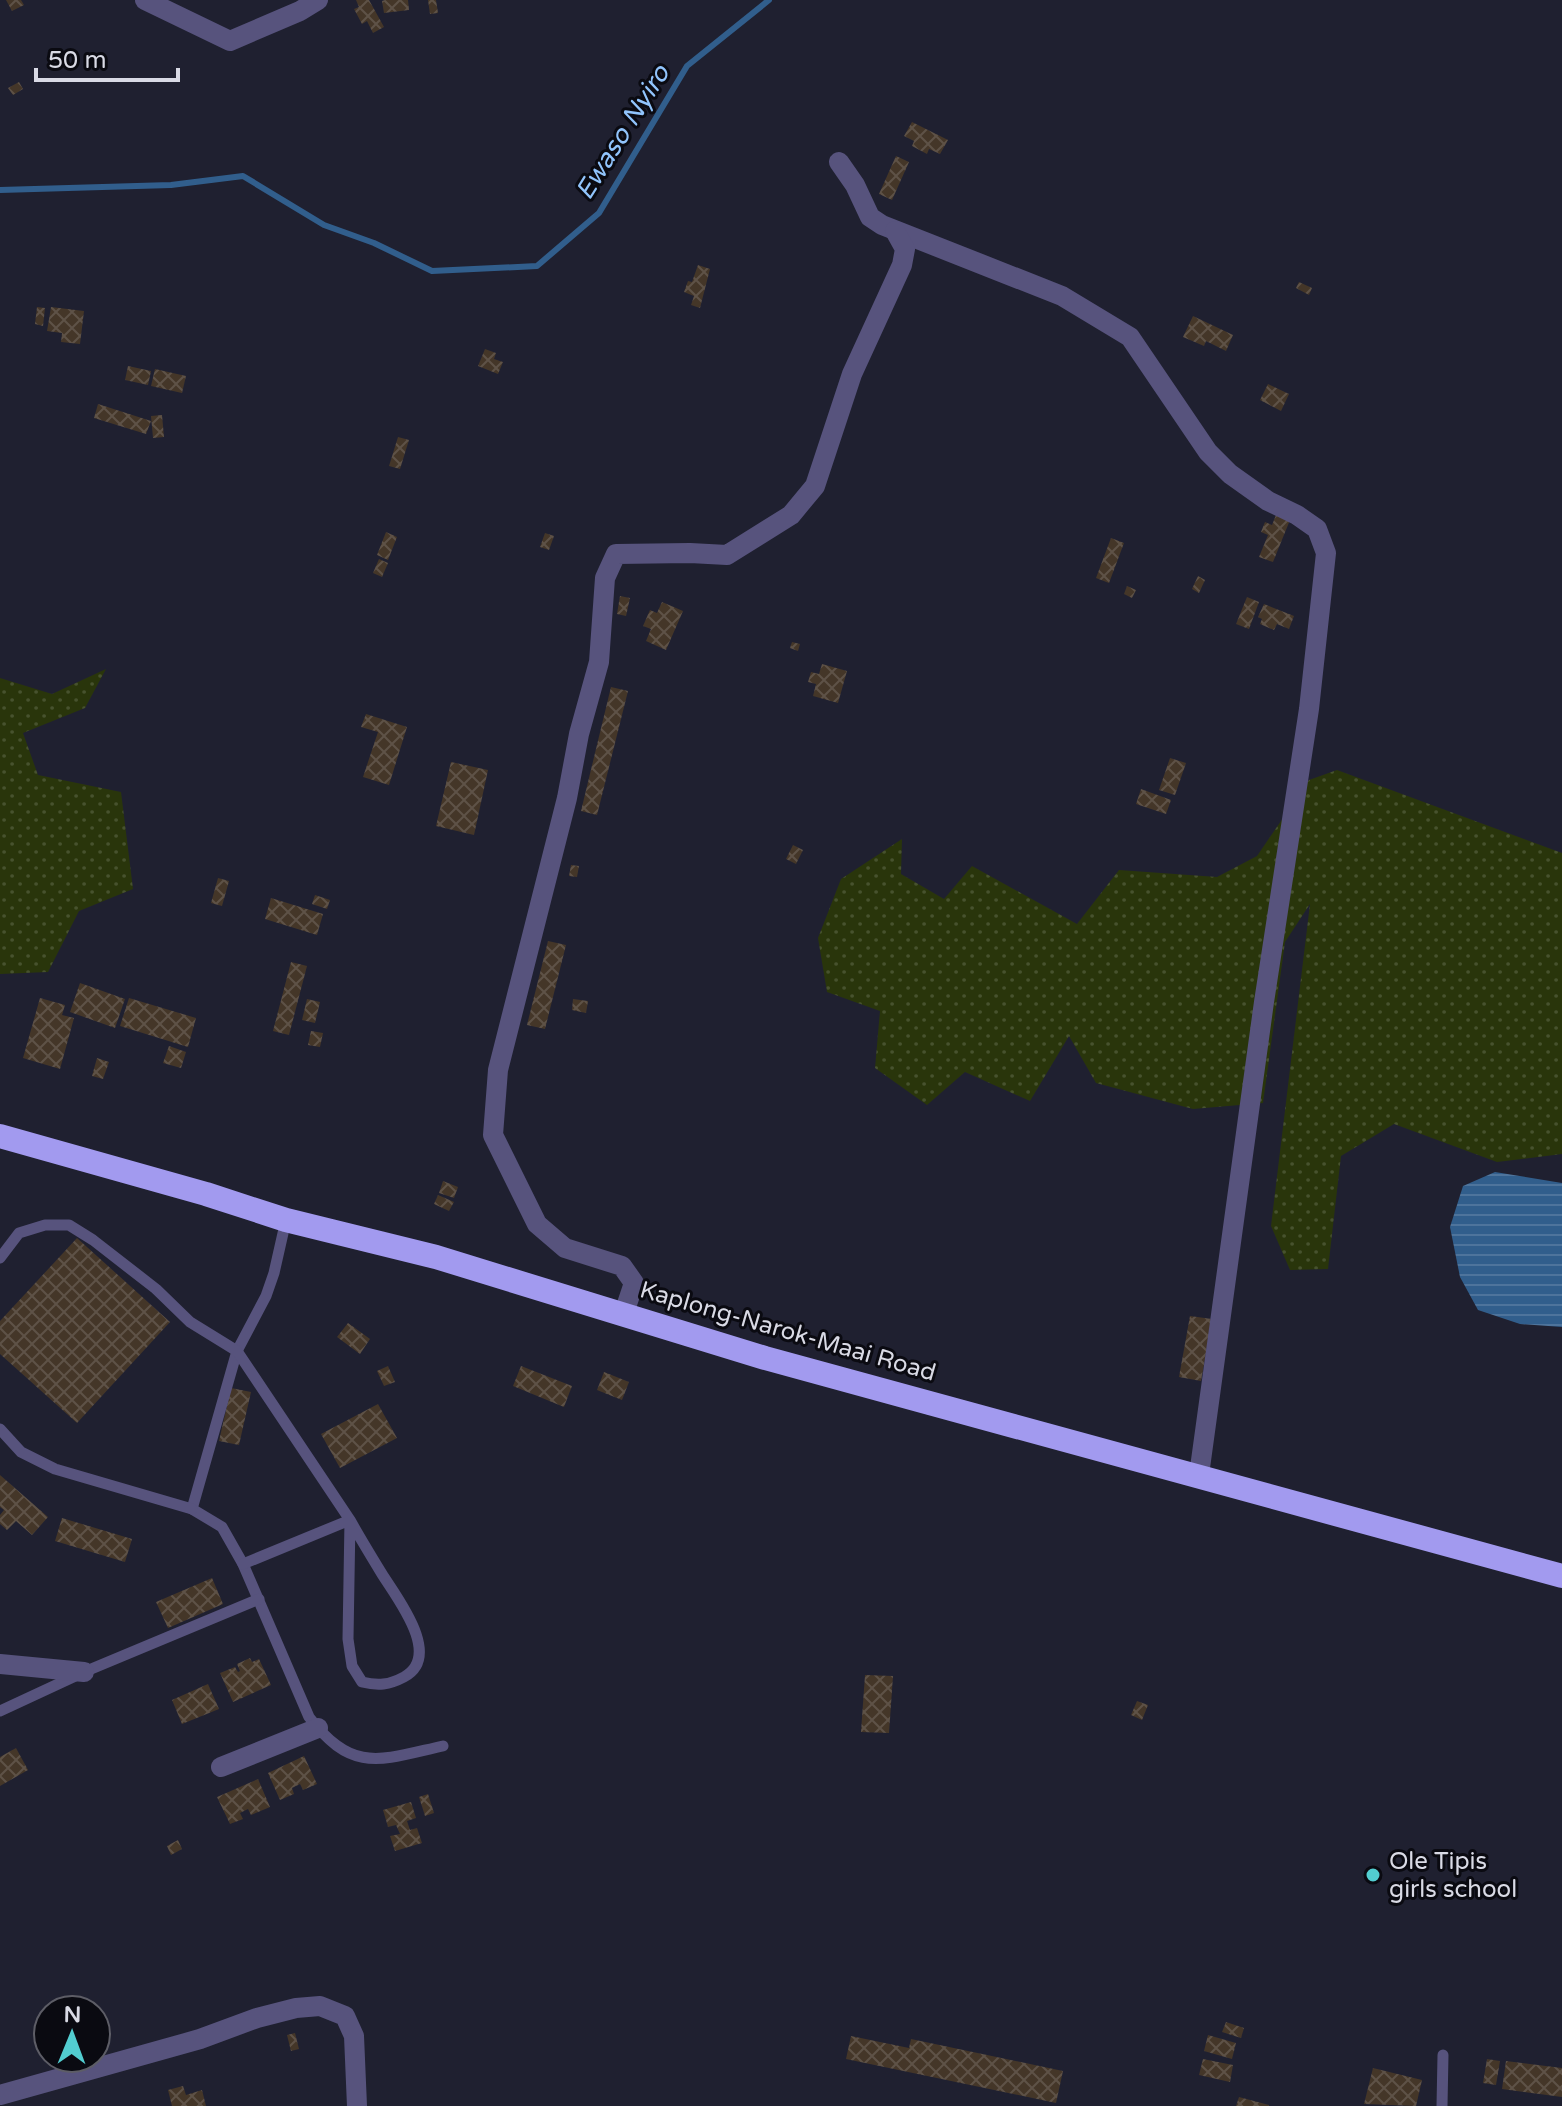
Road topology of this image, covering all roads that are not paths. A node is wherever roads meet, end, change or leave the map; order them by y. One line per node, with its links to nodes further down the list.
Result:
1 (145, 0): 2 (street)
2 (318, 0)
3 (839, 162): 4 (street)
4 (895, 231): 8 (street); 11 (street)
5 (0, 1136): 6 (highway, Kaplong-Narok-Maai Road)
6 (286, 1220): 8 (highway, Kaplong-Narok-Maai Road); 9 (lane)
7 (0, 1258): 9 (lane)
8 (624, 1313): 11 (highway, Kaplong-Narok-Maai Road)
9 (237, 1351): 12 (lane); 13 (lane)
10 (0, 1429): 12 (lane)
11 (1199, 1475): 15 (highway, Kaplong-Narok-Maai Road)
12 (192, 1509): 14 (lane)
13 (350, 1520): 13 (lane); 14 (lane)
14 (243, 1564): 16 (lane)
15 (1562, 1576)
16 (259, 1599): 18 (lane); 20 (lane)
17 (0, 1664): 18 (street)
18 (84, 1672): 19 (lane)
19 (0, 1711)
20 (318, 1728): 21 (lane); 22 (street)
21 (443, 1746)
22 (221, 1767)
23 (1443, 2055): 26 (lane)
24 (0, 2095): 25 (street)
25 (357, 2106)
26 (1442, 2106)

